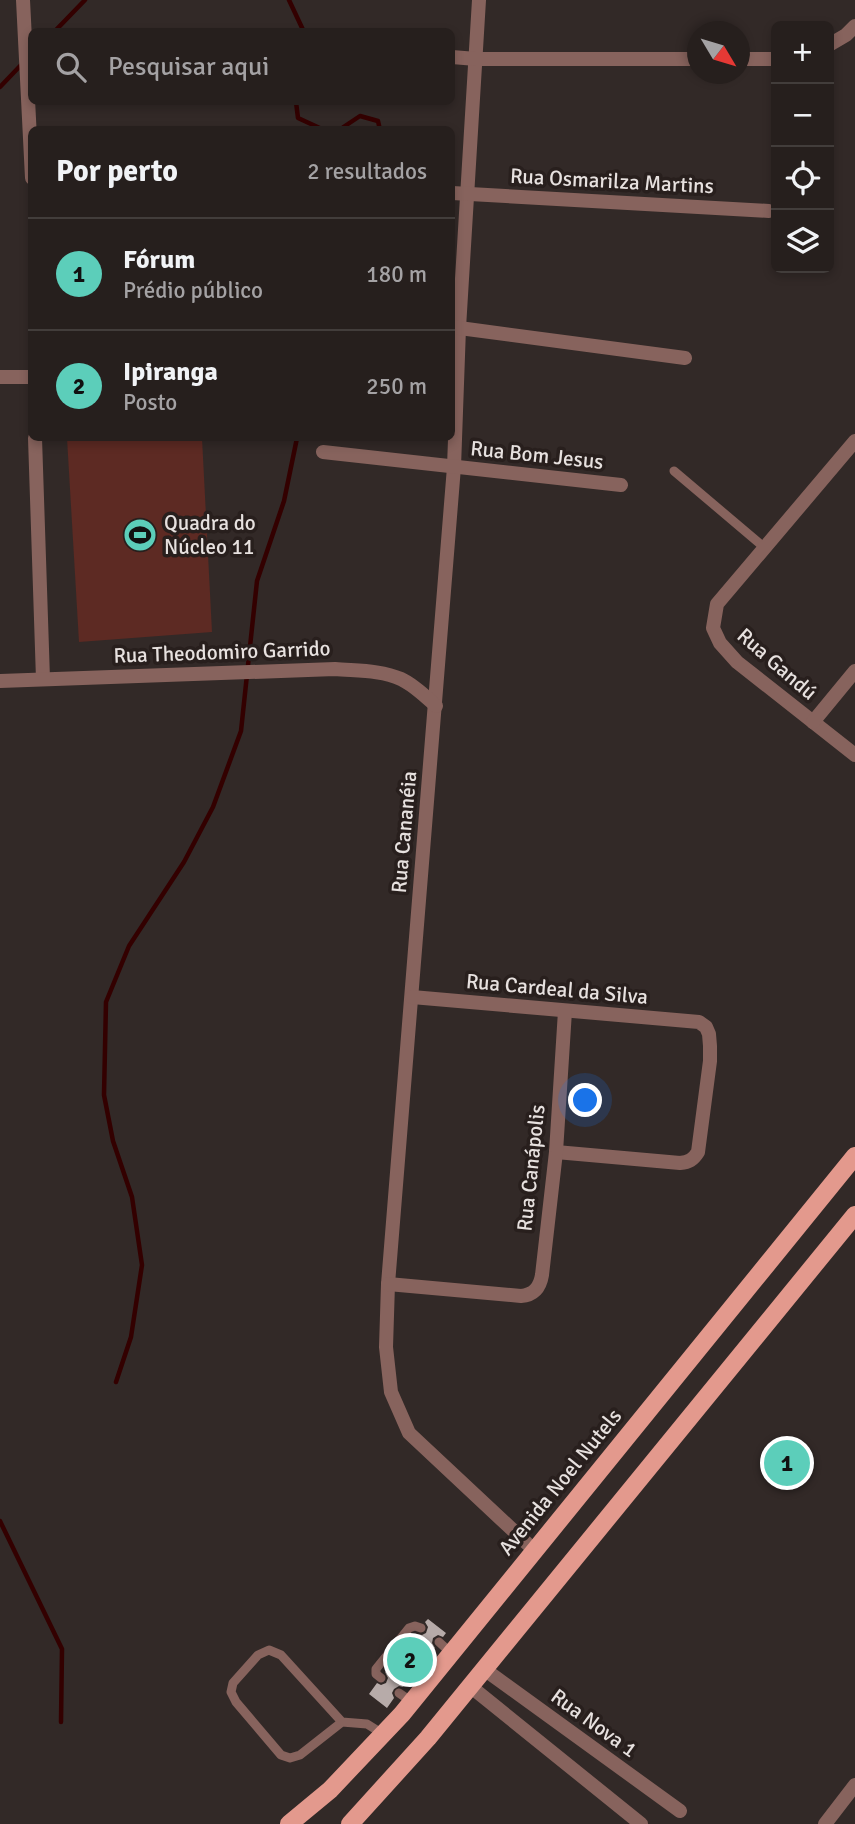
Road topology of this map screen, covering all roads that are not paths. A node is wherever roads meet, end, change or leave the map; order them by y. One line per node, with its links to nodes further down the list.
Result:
1 (23, 0): 10 (street)
2 (479, 0): 6 (street, Rua Cananéia)
3 (855, 26): 4 (street)
4 (834, 42)
5 (455, 57): 6 (street)
6 (476, 59): 7 (street); 14 (street, Rua Cananéia)
7 (687, 59)
8 (750, 59): 9 (street)
9 (771, 60)
10 (28, 99)
11 (28, 105): 12 (street)
12 (29, 126)
13 (455, 193): 14 (street, Rua Osmarilza Martins)
14 (467, 194): 15 (street, Rua Osmarilza Martins); 16 (street, Rua Cananéia)
15 (769, 211)
16 (455, 328): 17 (street)
17 (685, 358)
18 (0, 377): 19 (street)
19 (28, 377)
20 (855, 440): 27 (street, Rua Gandú)
21 (35, 441): 29 (street)
22 (454, 441): 24 (street, Rua Cananéia)
23 (323, 452): 24 (street, Rua Bom Jesus)
24 (454, 467): 26 (street, Rua Bom Jesus); 31 (street, Rua Cananéia)
25 (674, 471): 27 (lane)
26 (621, 485)
27 (765, 548): 32 (street, Rua Gandú)
28 (855, 671): 32 (street)
29 (43, 679): 30 (street, Rua Theodomiro Garrido); 31 (street, Rua Theodomiro Garrido)
30 (0, 681)
31 (436, 706): 34 (street, Rua Cananéia)
32 (813, 722): 33 (street, Rua Gandú)
33 (855, 755)
34 (412, 997): 35 (street, Rua Cardeal da Silva); 39 (street, Rua Cananéia)
35 (565, 1011): 36 (street, Rua Canápolis); 36 (street, Rua Cardeal da Silva)
36 (556, 1152): 39 (street, Rua Canápolis)
37 (855, 1156): 40 (main road, Avenida Noel Nutels)
38 (855, 1215): 42 (main road)
39 (388, 1284): 40 (street, Rua Cananéia)
40 (534, 1550): 46 (main road, Avenida Noel Nutels)
41 (421, 1628): 43 (lane)
42 (484, 1668): 44 (main road); 48 (street, Rua Nova 1)
43 (381, 1678)
44 (470, 1686): 50 (main road); 51 (street)
45 (342, 1722): 45 (lane); 46 (lane)
46 (383, 1734): 49 (main road, Avenida Noel Nutels)
47 (855, 1785): 52 (street)
48 (680, 1811)
49 (289, 1824)
50 (350, 1824)
51 (641, 1824)
52 (825, 1824)

